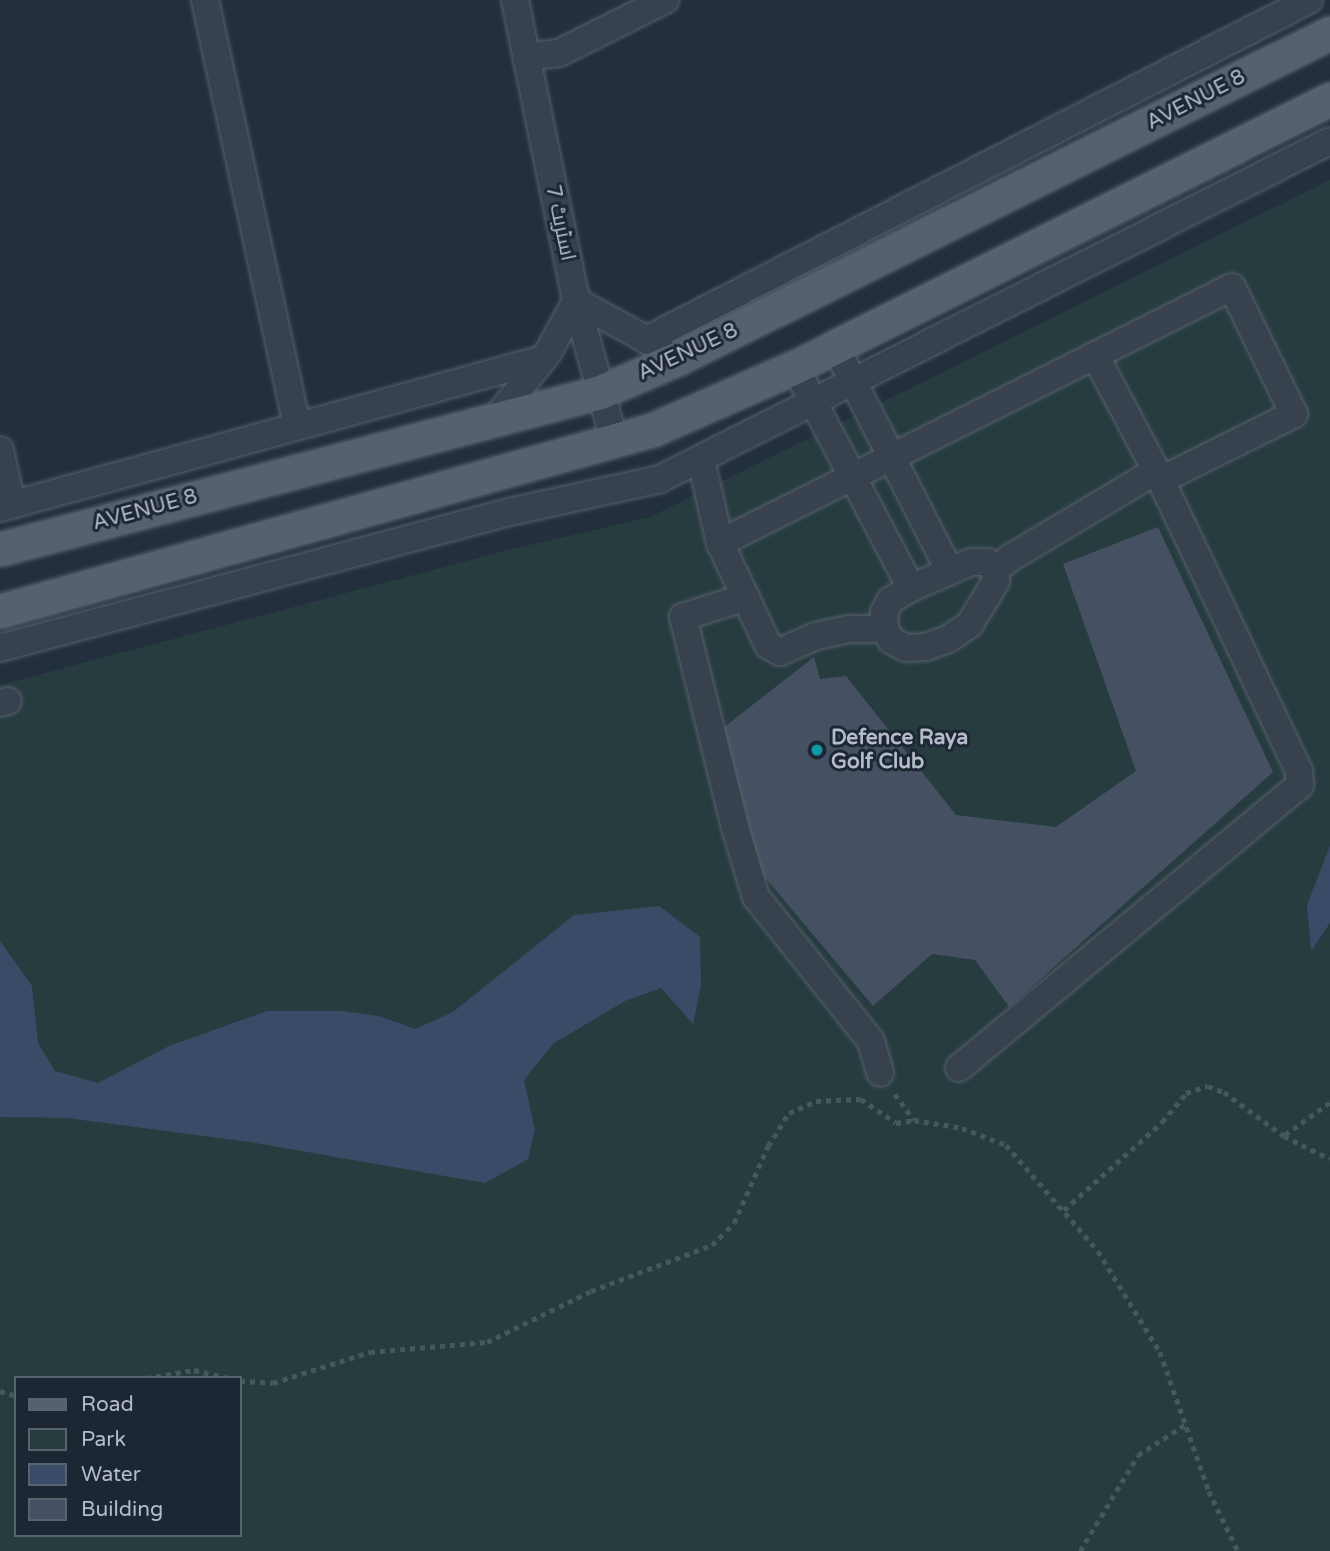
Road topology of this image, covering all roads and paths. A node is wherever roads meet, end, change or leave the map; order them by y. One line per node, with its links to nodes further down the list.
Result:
1 (205, 0): 20 (street)
2 (515, 0): 6 (street, اسٹریٹ 7)
3 (665, 0): 6 (street)
4 (1310, 0): 10 (street)
5 (1330, 33): 13 (main road, AVENUE 8)
6 (526, 57): 9 (street, اسٹریٹ 7)
7 (1327, 109): 11 (main road)
8 (1330, 141): 16 (street)
9 (576, 301): 10 (street); 14 (street); 17 (street, اسٹریٹ 7)
10 (646, 340): 13 (street)
11 (835, 346): 15 (main road); 16 (street)
12 (1096, 355): 23 (street); 26 (street); 26 (street)
13 (681, 357): 17 (main road, AVENUE 8)
14 (542, 359): 19 (street); 20 (street)
15 (795, 367): 18 (street); 21 (main road)
16 (854, 384): 18 (street); 23 (street)
17 (600, 392): 19 (main road, AVENUE 8); 21 (street, اسٹریٹ 7)
18 (815, 404): 24 (street); 25 (street)
19 (493, 422): 29 (main road, AVENUE 8)
20 (297, 426): 27 (street)
21 (615, 444): 34 (main road)
22 (0, 450): 27 (street)
23 (890, 456): 25 (street); 30 (street)
24 (701, 460): 28 (street); 36 (street)
25 (852, 474): 28 (street); 32 (street)
26 (1158, 475): 31 (street); 37 (street)
27 (6, 507)
28 (720, 543): 33 (street)
29 (0, 549)
30 (949, 570): 31 (street); 32 (street)
31 (995, 570): 35 (street)
32 (911, 588): 35 (street)
33 (746, 597): 35 (street); 38 (street)
34 (0, 611)
35 (885, 629)
36 (0, 648)
37 (959, 1068)
38 (880, 1073): 40 (path)
39 (1330, 1103): 41 (path)
40 (914, 1120): 43 (path); 46 (path)
41 (1284, 1136): 42 (path); 43 (path)
42 (1330, 1159)
43 (1064, 1210): 47 (path)
44 (158, 1376): 45 (path)
45 (220, 1376)
46 (242, 1381)
47 (1188, 1423): 48 (path); 49 (path)
48 (1080, 1551)
49 (1238, 1551)

